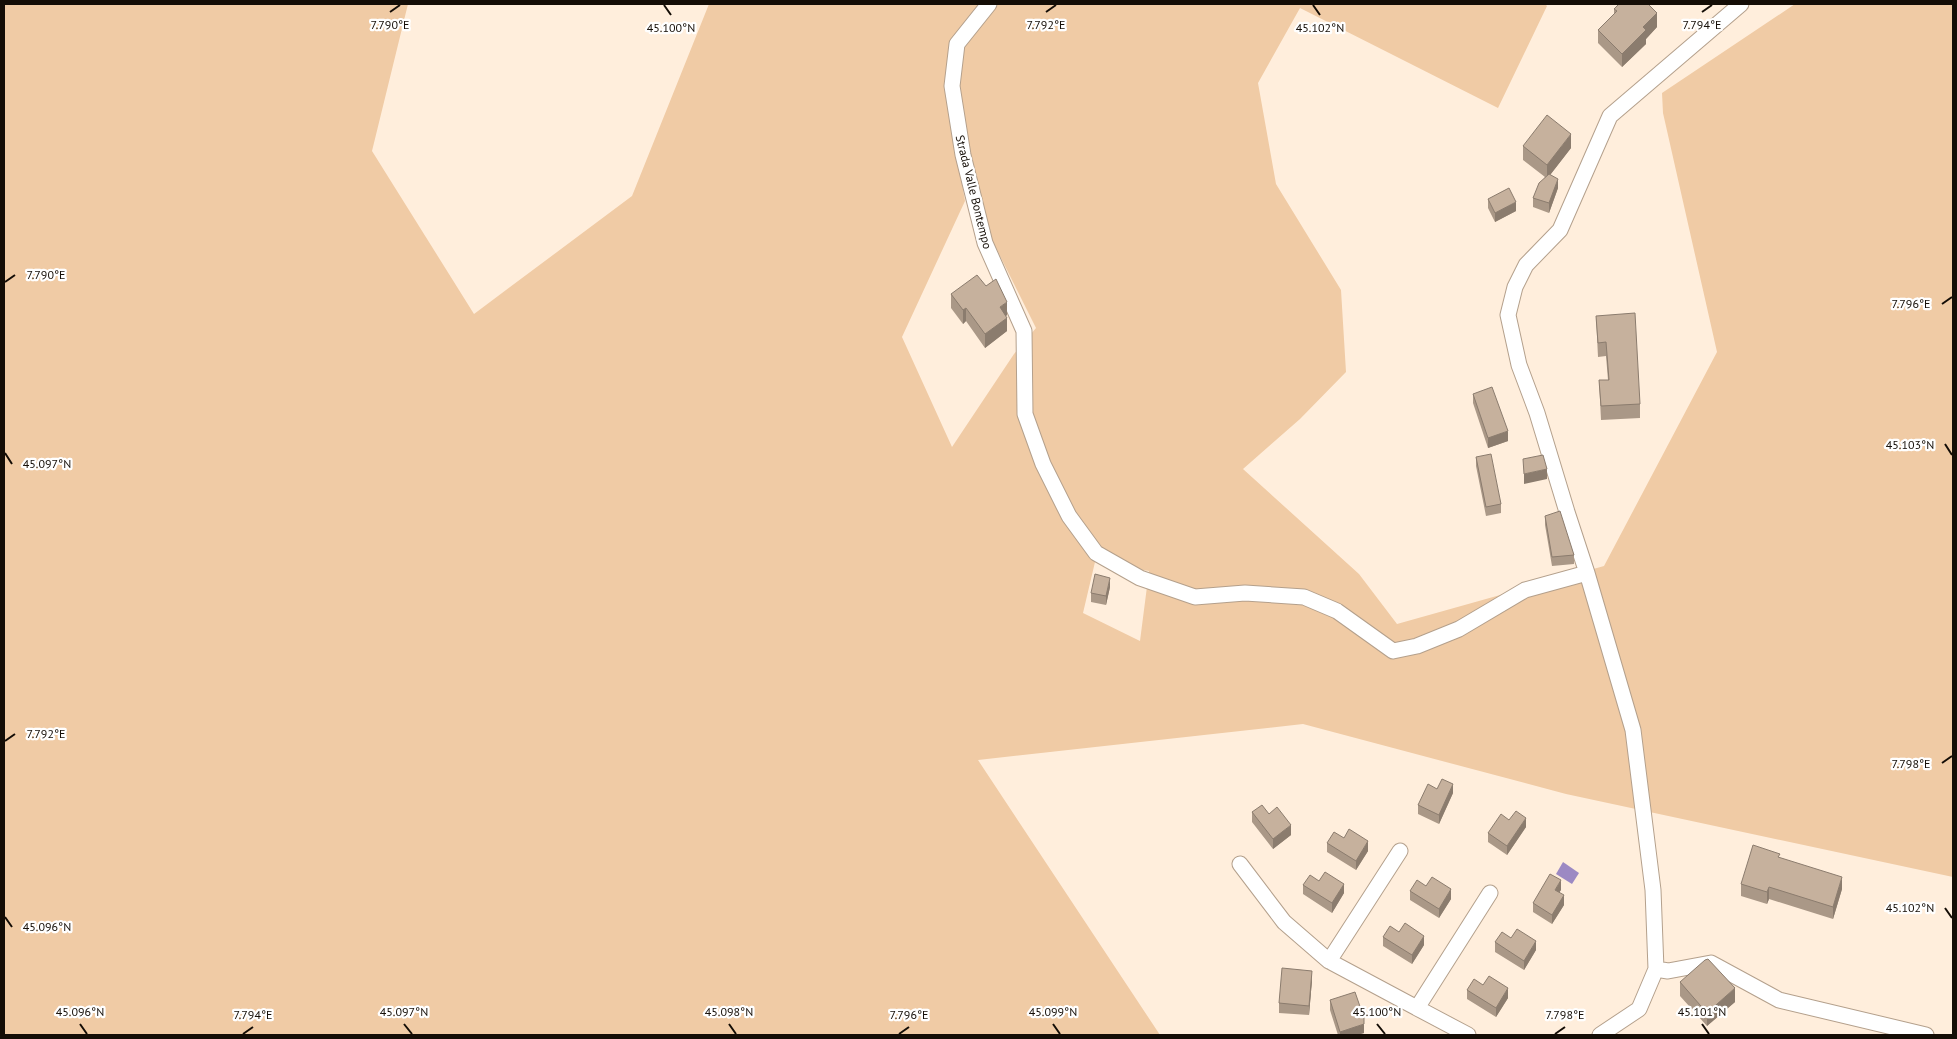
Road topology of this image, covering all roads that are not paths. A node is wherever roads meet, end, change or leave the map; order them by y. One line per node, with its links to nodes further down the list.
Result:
1 (989, 4): 3 (street, Strada Valle Bontempo)
2 (1741, 4): 3 (street)
3 (1587, 573): 8 (street)
4 (1400, 851): 7 (street)
5 (1240, 864): 7 (street)
6 (1490, 893): 9 (street)
7 (1329, 961): 9 (street)
8 (1656, 969): 11 (street); 12 (street)
9 (1417, 1008): 10 (street)
10 (1468, 1035)
11 (1600, 1035)
12 (1926, 1035)

